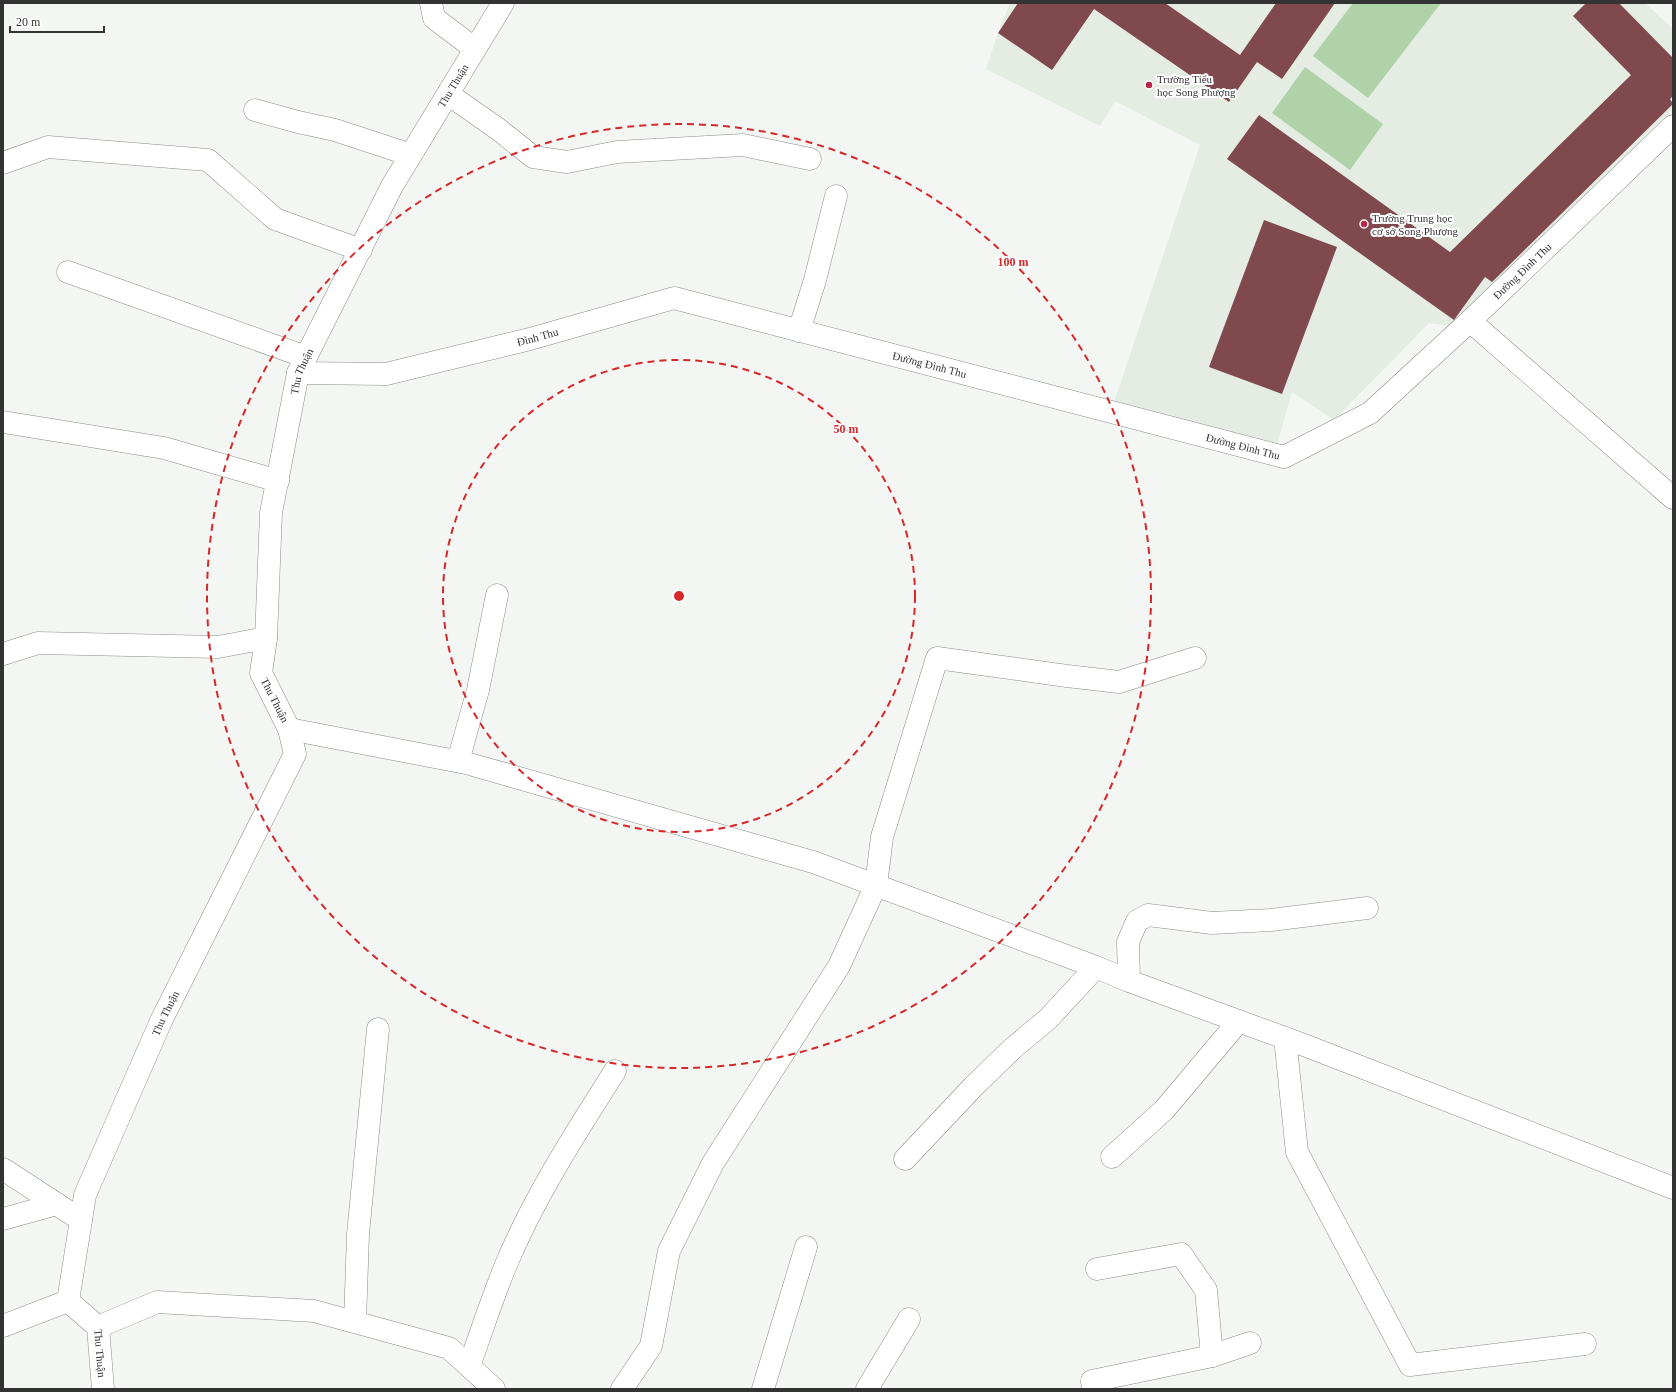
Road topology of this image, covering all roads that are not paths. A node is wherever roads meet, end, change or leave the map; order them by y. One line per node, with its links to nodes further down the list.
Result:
1 (431, 3): 3 (street)
2 (503, 3): 3 (street, Thu Thuận)
3 (474, 49): 4 (street, Thu Thuận)
4 (448, 94): 7 (street, Thu Thuận); 8 (street)
5 (255, 110): 7 (street)
6 (1673, 126): 13 (street, Đường Đình Thu)
7 (411, 155): 11 (street, Thu Thuận)
8 (810, 160)
9 (3, 163): 11 (street)
10 (836, 196): 15 (street)
11 (361, 250): 16 (street, Thu Thuận)
12 (68, 272): 16 (street, Đình Thu)
13 (1470, 321): 15 (street, Đường Đình Thu); 19 (street)
14 (773, 324): 15 (street, Đường Đình Thu); 16 (street, Đình Thu)
15 (799, 331)
16 (302, 365): 18 (street, Thu Thuận)
17 (3, 422): 18 (street)
18 (278, 481): 21 (street, Thu Thuận)
19 (1673, 498)
20 (497, 595): 25 (street)
21 (266, 638): 22 (street); 24 (street, Thu Thuận)
22 (3, 654)
23 (1195, 658): 26 (street)
24 (289, 728): 25 (street); 40 (street, Thu Thuận)
25 (458, 761): 26 (street)
26 (876, 885): 28 (street); 54 (street)
27 (1367, 908): 29 (street)
28 (1096, 967): 29 (street); 35 (street)
29 (1129, 981): 30 (street)
30 (1239, 1021): 32 (street); 34 (street)
31 (378, 1029): 45 (street)
32 (1285, 1038): 37 (street); 49 (street)
33 (615, 1071): 51 (street)
34 (1112, 1157)
35 (905, 1159)
36 (3, 1169): 38 (street)
37 (1673, 1188)
38 (57, 1204): 39 (street); 40 (street)
39 (3, 1219)
40 (81, 1220): 43 (street, Thu Thuận)
41 (806, 1247): 55 (street)
42 (1097, 1269): 50 (street)
43 (68, 1301): 46 (street); 47 (street, Thu Thuận)
44 (909, 1319): 56 (street)
45 (355, 1322): 47 (street); 51 (street)
46 (3, 1326)
47 (98, 1327): 52 (street, Thu Thuận)
48 (1250, 1343): 50 (street)
49 (1585, 1344)
50 (1212, 1356): 57 (street)
51 (469, 1366): 53 (street)
52 (103, 1389)
53 (494, 1389)
54 (622, 1389)
55 (763, 1389)
56 (867, 1389)
57 (1093, 1389)

